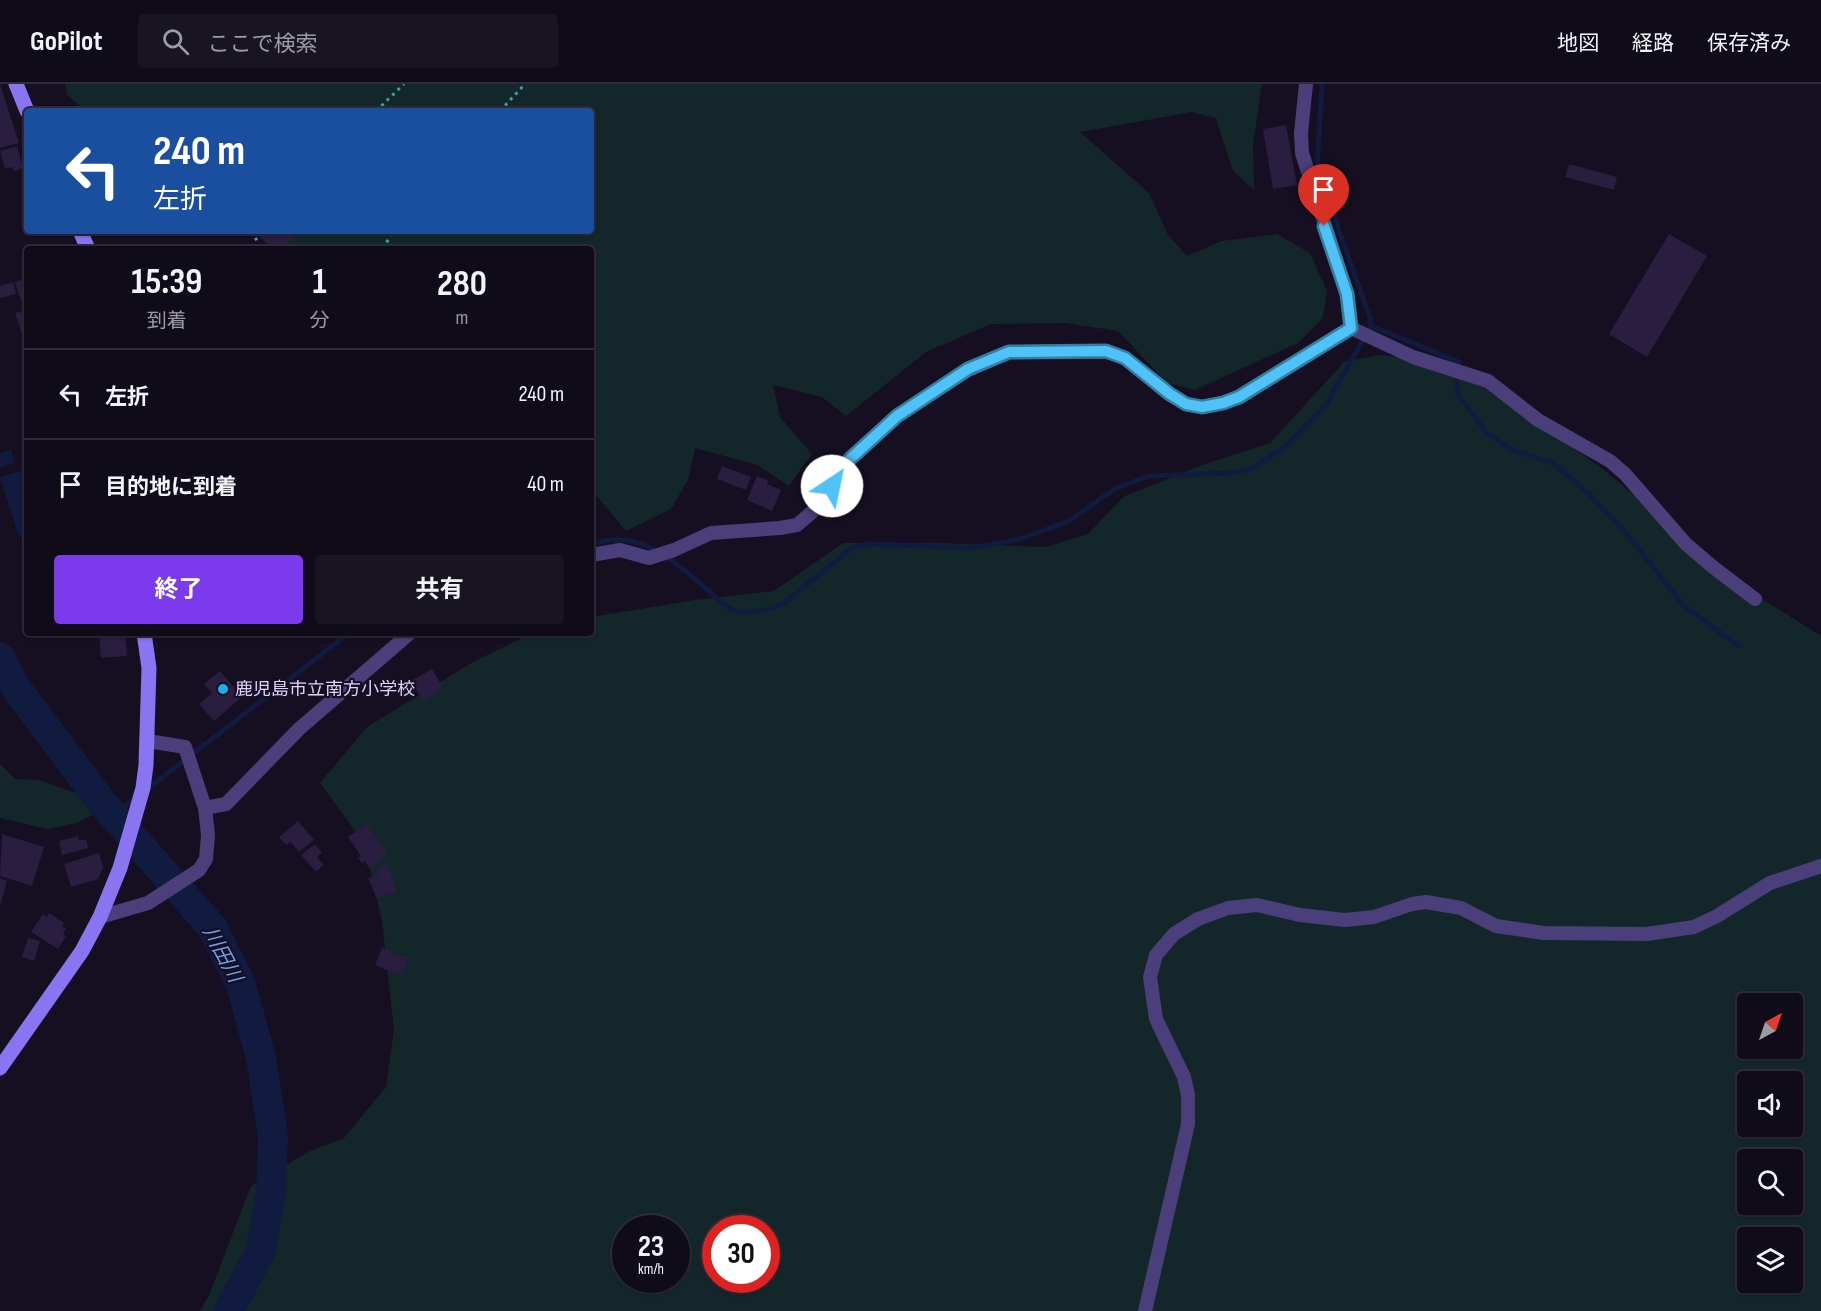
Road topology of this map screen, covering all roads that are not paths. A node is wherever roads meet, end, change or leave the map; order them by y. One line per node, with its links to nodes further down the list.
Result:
1 (16, 84): 3 (main road)
2 (1306, 84): 4 (street)
3 (26, 108)
4 (1362, 333): 5 (street); 6 (street)
5 (594, 554)
6 (1755, 599)
7 (144, 636): 9 (main road)
8 (406, 636): 10 (street)
9 (148, 741): 10 (street); 12 (main road)
10 (205, 808): 12 (street)
11 (1821, 866): 14 (street)
12 (100, 917): 13 (main road)
13 (0, 1068)
14 (1145, 1311)

